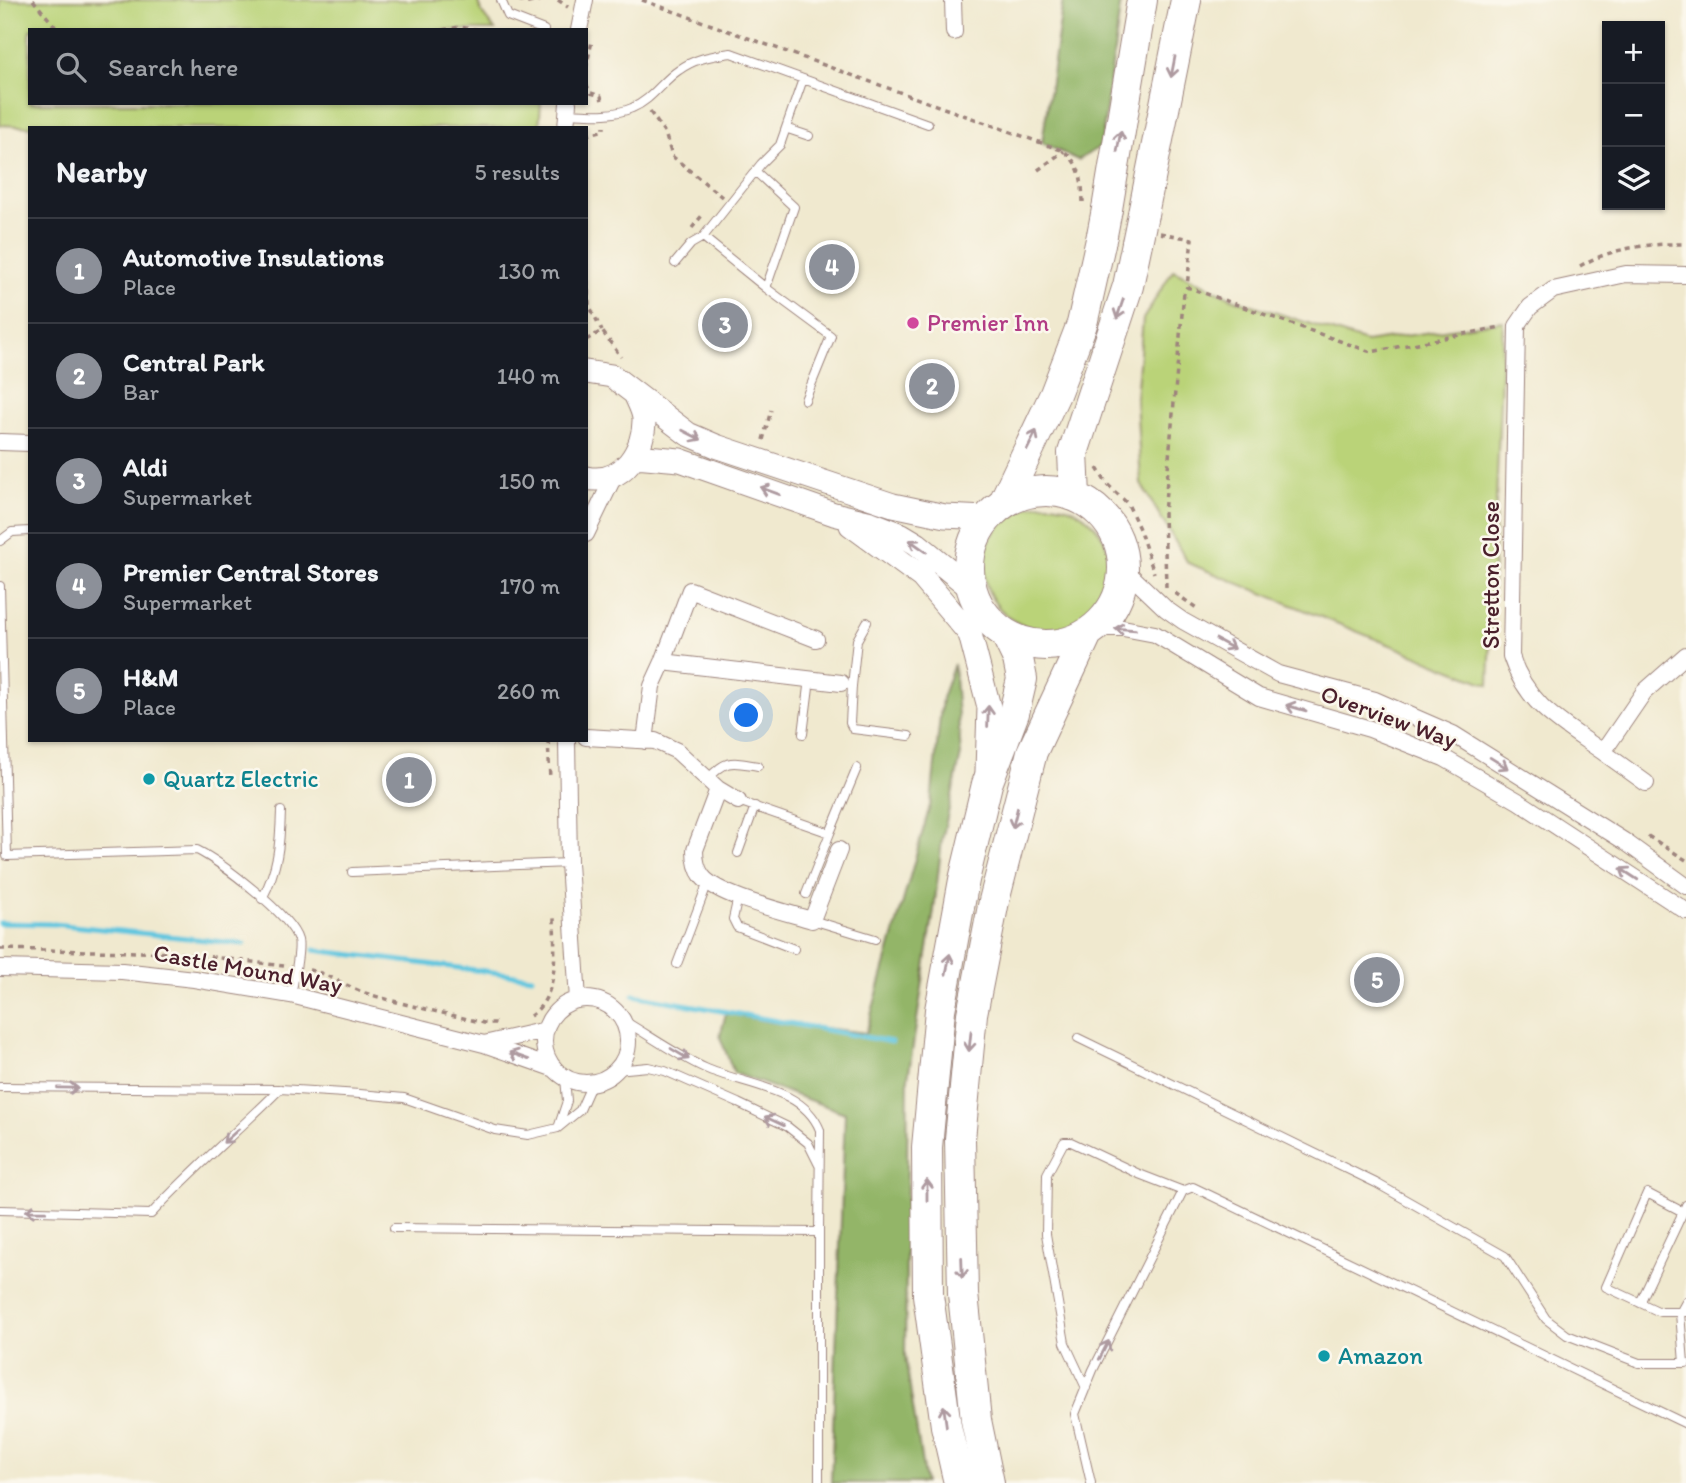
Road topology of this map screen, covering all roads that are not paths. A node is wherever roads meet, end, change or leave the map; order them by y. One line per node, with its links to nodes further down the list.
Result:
1 (501, 0): 6 (lane)
2 (953, 0): 8 (street)
3 (1142, 0): 28 (highway, one-way to 3)
4 (1186, 0): 27 (highway, one-way to 27)
5 (587, 4): 7 (street)
6 (539, 28)
7 (580, 28)
8 (954, 32)
9 (803, 79): 10 (lane); 11 (lane); 12 (lane)
10 (567, 115)
11 (928, 124)
12 (788, 129): 13 (lane); 14 (lane)
13 (809, 136)
14 (755, 171): 15 (lane); 18 (lane)
15 (703, 237): 16 (lane); 18 (lane)
16 (675, 263)
17 (1686, 275): 49 (street, Stretton Close)
18 (766, 288): 21 (lane)
19 (588, 372): 20 (street)
20 (636, 396): 24 (street); 28 (street, one-way to 28)
21 (806, 400)
22 (0, 442): 23 (street)
23 (28, 443)
24 (635, 456): 25 (street); 29 (street, one-way to 24)
25 (615, 474): 26 (street); 30 (street)
26 (588, 478)
27 (1075, 496): 28 (highway); 33 (highway)
28 (995, 510): 35 (highway)
29 (834, 514): 35 (street, one-way to 29); 54 (street, one-way to 29)
30 (588, 530)
31 (28, 531): 32 (lane)
32 (0, 541)
33 (1124, 569): 37 (highway); 64 (street, Overview Way, one-way to 64)
34 (0, 586): 67 (lane)
35 (971, 588): 38 (highway)
36 (867, 622): 43 (lane)
37 (1091, 631): 38 (highway); 68 (street, Overview Way, one-way to 37); 100 (highway, one-way to 100)
38 (1006, 634): 54 (highway)
39 (816, 639): 41 (street)
40 (1686, 655): 49 (street)
41 (663, 662): 42 (street); 47 (street)
42 (810, 679): 43 (street); 44 (lane)
43 (847, 684): 45 (lane)
44 (803, 734)
45 (909, 736)
46 (588, 737): 47 (street)
47 (645, 741): 53 (street)
48 (567, 742): 61 (street)
49 (1603, 752): 52 (street, Stretton Close)
50 (758, 766): 53 (lane)
51 (857, 768): 58 (lane)
52 (1646, 783)
53 (713, 784): 55 (street); 63 (street)
54 (987, 784): 99 (highway, one-way to 54)
55 (738, 801): 56 (lane)
56 (755, 806): 58 (lane); 60 (lane)
57 (281, 811): 67 (lane)
58 (830, 834): 65 (lane)
59 (839, 850): 69 (street)
60 (738, 853)
61 (569, 863): 62 (lane); 75 (street)
62 (352, 872)
63 (708, 882): 66 (street); 72 (lane)
64 (1686, 886)
65 (806, 894)
66 (738, 897): 69 (street); 71 (lane)
67 (262, 900): 74 (lane)
68 (1686, 911)
69 (812, 920): 70 (lane)
70 (875, 939)
71 (794, 949)
72 (677, 964)
73 (0, 968): 74 (street, Castle Mound Way)
74 (292, 995): 79 (street, Castle Mound Way)
75 (578, 1000): 76 (street); 77 (street)
76 (621, 1019): 80 (street); 86 (lane, one-way to 86)
77 (546, 1030): 79 (street, Castle Mound Way); 81 (street)
78 (1078, 1038): 95 (lane)
79 (484, 1044): 81 (street, Castle Mound Way, one-way to 79)
80 (617, 1070): 82 (street); 86 (lane, one-way to 80)
81 (560, 1073): 82 (street); 85 (lane)
82 (592, 1083): 85 (lane)
83 (0, 1087): 84 (lane, one-way to 84)
84 (280, 1089): 85 (lane); 89 (lane, one-way to 89)
85 (558, 1128)
86 (821, 1167): 91 (lane)
87 (1183, 1191): 96 (lane, one-way to 87); 96 (lane); 97 (lane)
88 (1684, 1208): 93 (lane); 93 (lane)
89 (0, 1210)
90 (394, 1228): 91 (lane)
91 (819, 1232): 98 (lane)
92 (1686, 1302): 94 (lane)
93 (1640, 1303): 94 (lane)
94 (1683, 1313): 95 (lane)
95 (1685, 1363)
96 (1086, 1388): 101 (lane)
97 (1686, 1424)
98 (819, 1483)
99 (959, 1483)
100 (989, 1483)
101 (1091, 1483)

